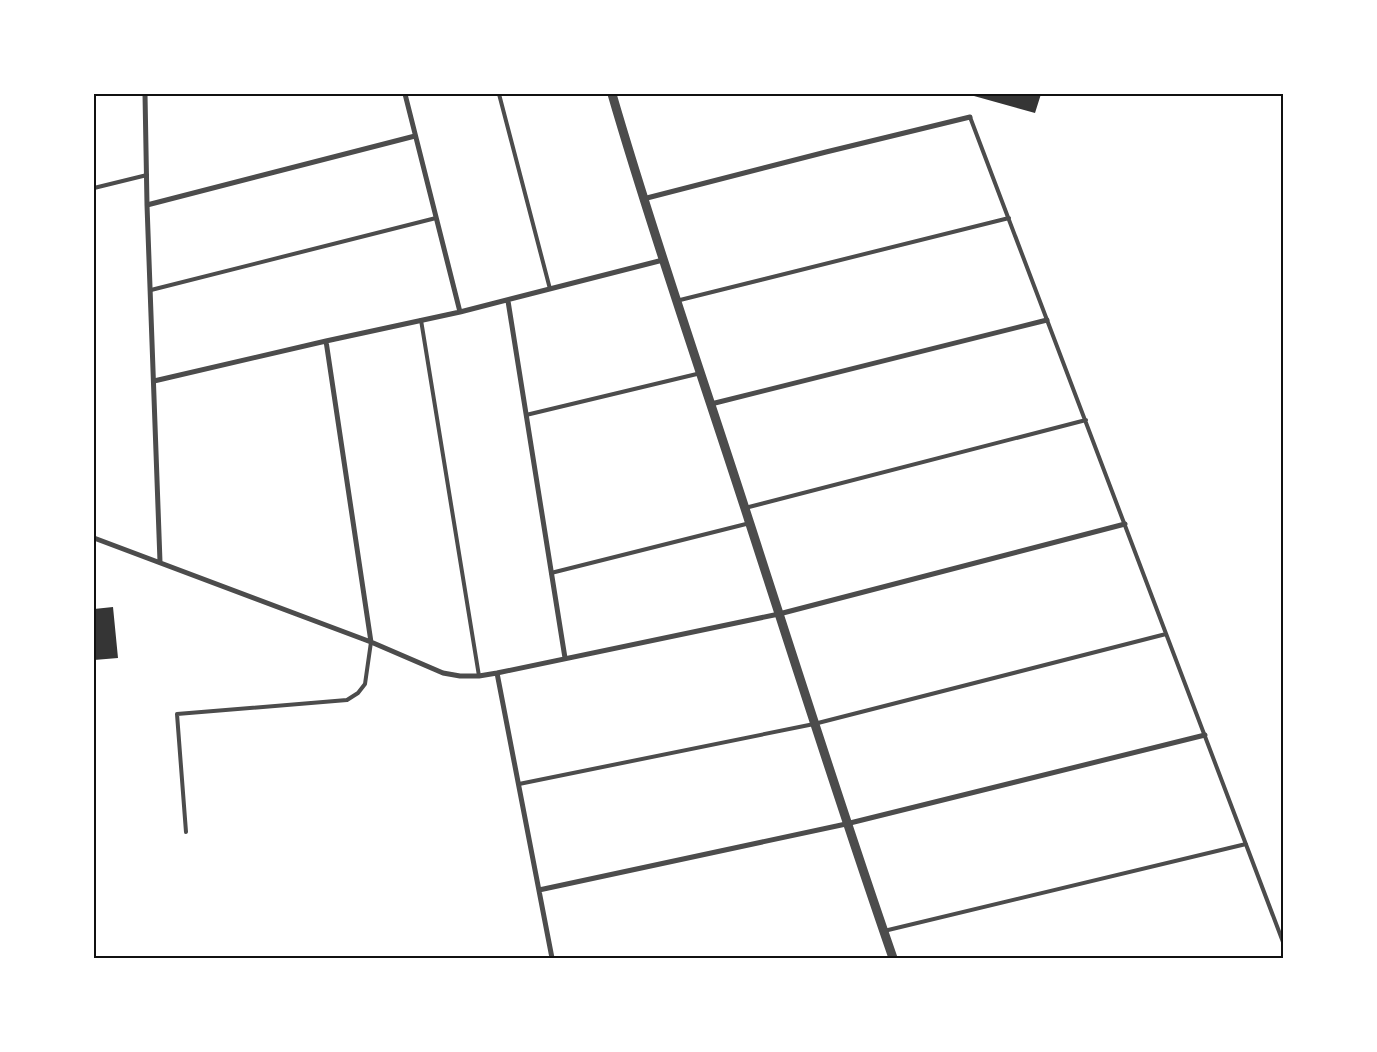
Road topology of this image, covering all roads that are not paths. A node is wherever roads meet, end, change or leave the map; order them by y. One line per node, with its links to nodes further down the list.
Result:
1 (145, 94): 7 (street)
2 (404, 94): 6 (street)
3 (499, 94): 14 (lane)
4 (612, 94): 9 (street)
5 (970, 117): 9 (street); 12 (lane)
6 (415, 136): 10 (street); 11 (street)
7 (146, 175): 8 (lane); 10 (street)
8 (94, 188)
9 (643, 199): 13 (street)
10 (147, 205): 15 (street)
11 (436, 218): 15 (lane); 18 (street)
12 (1009, 218): 17 (lane); 20 (lane)
13 (663, 260): 14 (street); 17 (street)
14 (550, 289): 16 (street)
15 (151, 290): 23 (street)
16 (508, 301): 18 (street); 25 (street)
17 (676, 301): 22 (street)
18 (460, 312): 19 (street)
19 (421, 320): 21 (street); 38 (lane)
20 (1047, 320): 24 (street); 26 (lane)
21 (326, 341): 23 (street); 35 (street)
22 (701, 374): 24 (street); 25 (lane)
23 (154, 381): 31 (street)
24 (710, 404): 27 (street)
25 (526, 416): 32 (street)
26 (1086, 420): 27 (lane); 29 (lane)
27 (745, 508): 28 (street)
28 (750, 523): 32 (lane); 33 (street)
29 (1125, 524): 33 (street); 34 (lane)
30 (94, 538): 31 (street)
31 (160, 562): 35 (street)
32 (551, 573): 36 (street)
33 (779, 614): 36 (street); 39 (street)
34 (1166, 634): 39 (lane); 40 (lane)
35 (371, 642): 38 (street); 43 (lane)
36 (565, 658): 37 (street)
37 (497, 673): 38 (street); 41 (street)
38 (479, 676)
39 (814, 724): 41 (lane); 42 (street)
40 (1205, 735): 42 (street); 44 (lane)
41 (519, 784): 45 (street)
42 (846, 824): 45 (street); 46 (street)
43 (186, 832)
44 (1246, 844): 46 (lane); 47 (lane)
45 (538, 890): 48 (street)
46 (884, 931): 49 (street)
47 (1283, 942)
48 (552, 958)
49 (893, 958)

